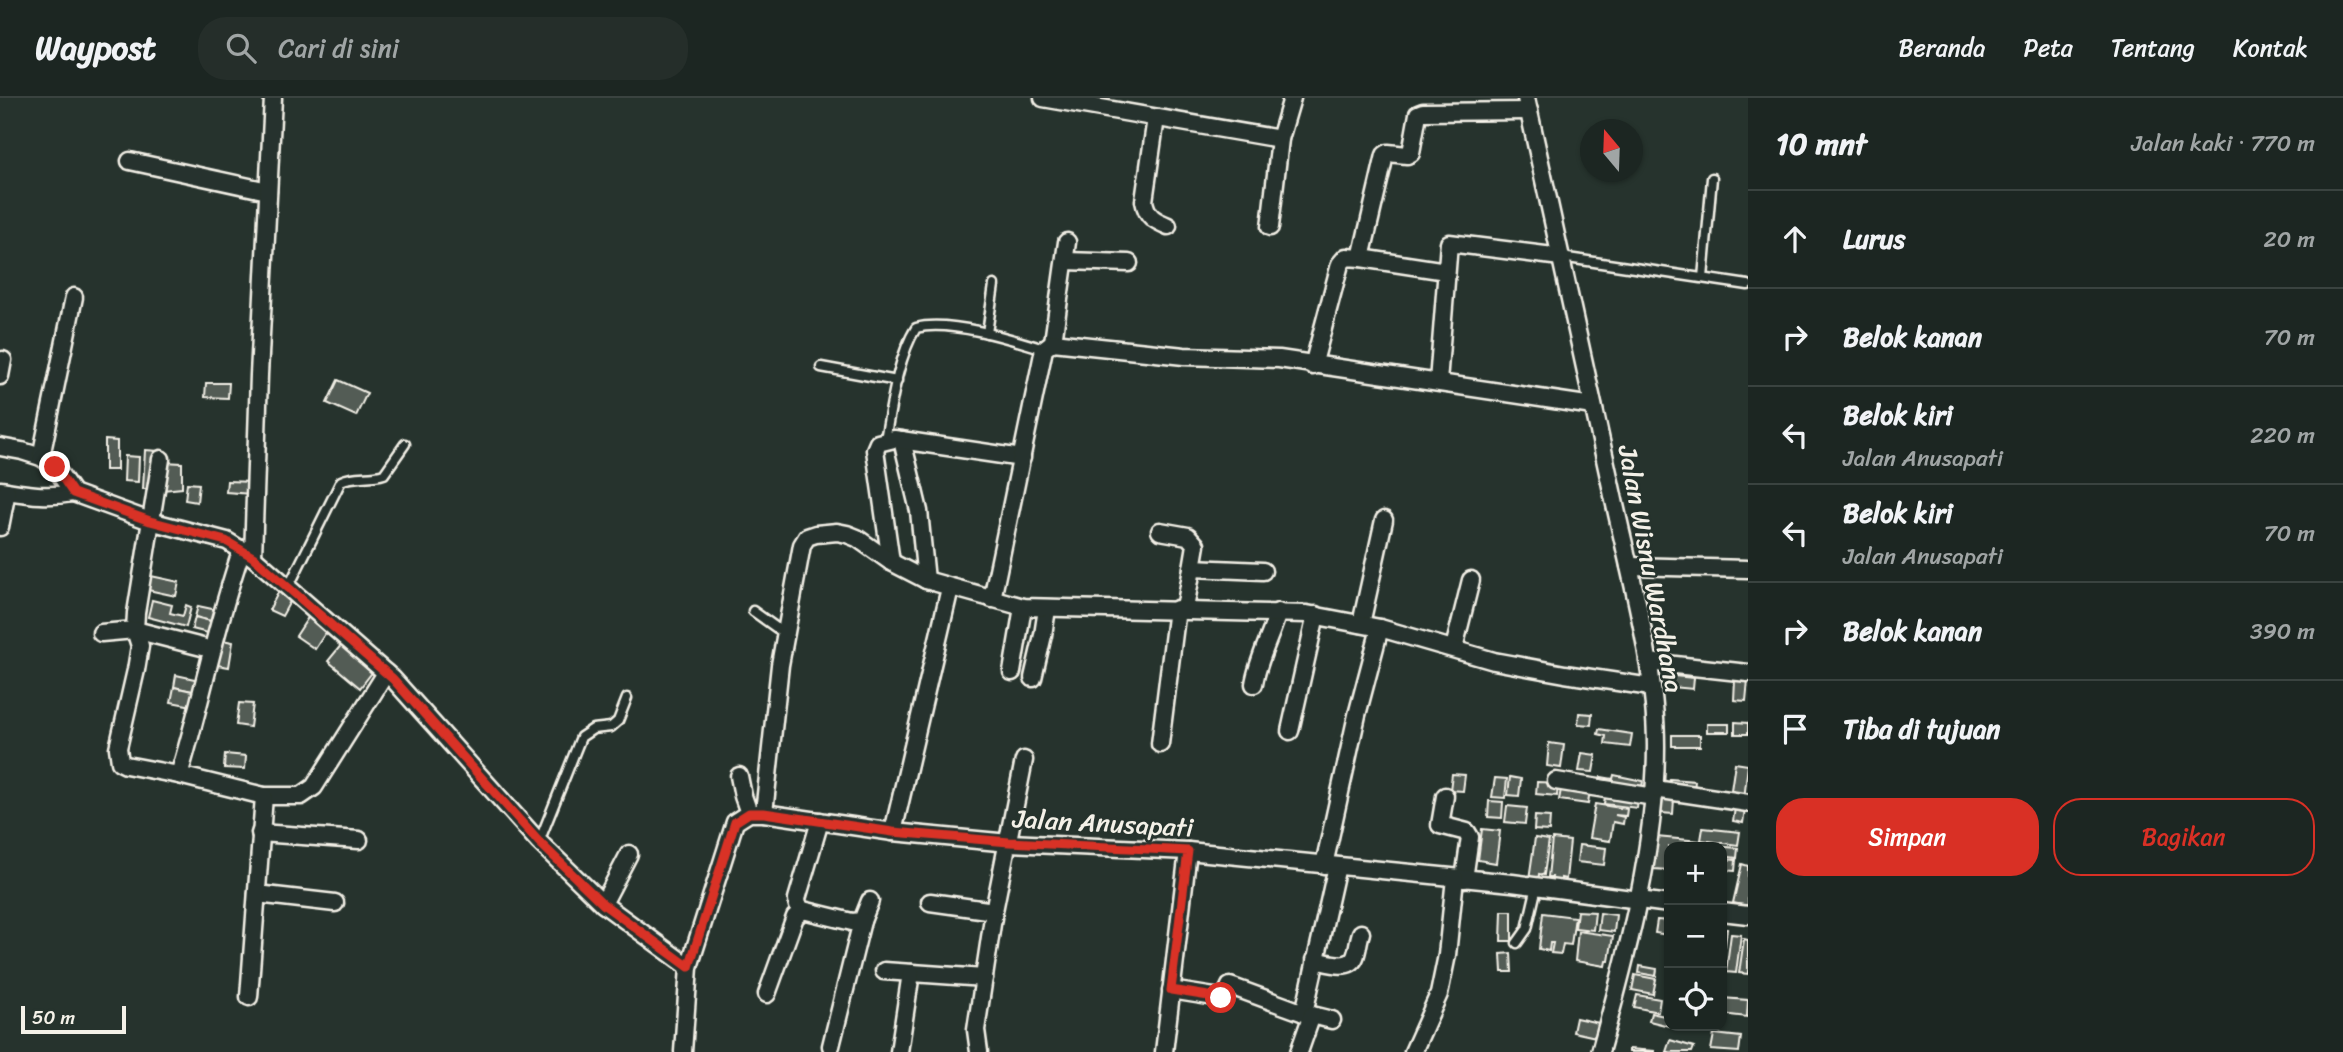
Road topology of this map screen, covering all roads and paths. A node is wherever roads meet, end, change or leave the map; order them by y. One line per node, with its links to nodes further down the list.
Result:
1 (273, 98): 9 (street)
2 (1043, 98): 5 (street)
3 (1292, 98): 6 (street)
4 (1527, 105): 13 (street, Jalan Wisnu Wardhana); 14 (street)
5 (1156, 118): 6 (street); 10 (street)
6 (1280, 139): 11 (street)
7 (130, 161): 9 (street)
8 (1712, 178): 18 (lane)
9 (268, 191): 42 (street)
10 (1168, 226)
11 (1270, 227)
12 (1067, 243): 15 (street)
13 (1561, 257): 17 (street); 18 (lane); 28 (street, Jalan Wisnu Wardhana)
14 (1361, 258): 17 (street); 24 (street)
15 (1066, 261): 16 (street); 23 (street)
16 (1129, 263)
17 (1446, 271): 27 (street)
18 (1703, 278): 20 (lane)
19 (994, 285): 22 (lane)
20 (1748, 285)
21 (74, 297): 33 (street)
22 (987, 333): 23 (lane); 26 (lane)
23 (1049, 345): 24 (street); 34 (street)
24 (1313, 366): 27 (street)
25 (821, 367): 26 (lane)
26 (897, 381): 29 (lane)
27 (1438, 382): 28 (street)
28 (1593, 406): 44 (street, Jalan Wisnu Wardhana)
29 (885, 440): 30 (street); 43 (street)
30 (902, 440): 34 (street); 48 (street)
31 (405, 444): 50 (lane)
32 (0, 447): 33 (street)
33 (41, 457): 37 (street)
34 (1022, 458): 52 (street)
35 (160, 459): 39 (street)
36 (4, 491): 37 (street); 40 (street)
37 (73, 493): 39 (street)
38 (1384, 520): 59 (street)
39 (150, 521): 42 (street); 61 (street)
40 (0, 527)
41 (1160, 531): 45 (street)
42 (247, 553): 50 (street); 77 (street)
43 (891, 562): 48 (street); 63 (street)
44 (1629, 566): 46 (street); 66 (street, Jalan Wisnu Wardhana)
45 (1192, 568): 47 (street); 55 (street)
46 (1748, 569)
47 (1263, 571)
48 (926, 580): 51 (street)
49 (1471, 580): 65 (street)
50 (288, 588): 68 (street)
51 (950, 588): 52 (street); 86 (street)
52 (992, 599): 53 (street)
53 (1023, 607): 54 (street); 67 (street)
54 (1047, 609): 55 (street); 70 (street)
55 (1181, 609): 57 (street); 75 (street)
56 (753, 611): 63 (lane)
57 (1278, 612): 58 (street); 71 (street)
58 (1316, 615): 59 (street); 74 (street)
59 (1361, 624): 60 (street)
60 (1380, 628): 65 (street); 93 (street)
61 (135, 630): 62 (street); 64 (street); 77 (street)
62 (101, 633)
63 (785, 634): 84 (street)
64 (202, 647)
65 (1454, 648): 72 (street)
66 (1648, 662): 69 (street); 72 (street, Jalan Wisnu Wardhana)
67 (1012, 672)
68 (386, 673): 81 (street); 89 (street)
69 (1748, 673)
70 (1033, 678)
71 (1254, 684)
72 (1651, 687): 80 (street, Jalan Wisnu Wardhana)
73 (627, 698): 89 (lane)
74 (1290, 731)
75 (1160, 744)
76 (1024, 760): 90 (street)
77 (179, 775): 81 (street)
78 (739, 776): 84 (street)
79 (1556, 781): 80 (street)
80 (1654, 793): 83 (street); 97 (street, Jalan Wisnu Wardhana)
81 (264, 796): 87 (street)
82 (1445, 796): 94 (street)
83 (1748, 803)
84 (756, 813): 85 (street, Jalan Anusapati); 111 (street)
85 (820, 821): 86 (street, Jalan Anusapati); 103 (street)
86 (893, 832): 90 (street, Jalan Anusapati)
87 (260, 833): 88 (street); 96 (street)
88 (359, 840)
89 (539, 842): 102 (street)
90 (1009, 842): 91 (street, Jalan Anusapati); 104 (street)
91 (1188, 851): 93 (street, Jalan Anusapati); 115 (street)
92 (629, 854): 102 (street)
93 (1330, 865): 94 (street, Jalan Anusapati); 110 (street)
94 (1460, 878): 95 (street, Jalan Anusapati); 126 (street)
95 (1537, 886): 97 (street, Jalan Anusapati); 109 (lane)
96 (257, 894): 100 (street); 117 (street)
97 (1638, 899): 101 (street, Jalan Anusapati); 127 (street, Jalan Wisnu Wardhana)
98 (870, 901): 107 (street)
99 (930, 902): 104 (street)
100 (335, 903)
101 (1664, 903)
102 (603, 904): 111 (street)
103 (803, 910): 107 (street); 116 (street)
104 (995, 911): 114 (street)
105 (1727, 913): 106 (street)
106 (1748, 915)
107 (862, 921): 120 (street)
108 (1361, 933): 110 (street)
109 (1517, 943)
110 (1315, 960): 118 (street)
111 (690, 963): 121 (street)
112 (884, 971): 113 (street)
113 (911, 973): 114 (street); 122 (street)
114 (984, 978): 123 (street)
115 (1171, 990): 118 (street); 124 (street)
116 (767, 994)
117 (249, 998)
118 (1308, 1014): 119 (street); 125 (street)
119 (1332, 1020)
120 (831, 1046)
121 (683, 1052)
122 (899, 1052)
123 (979, 1052)
124 (1164, 1052)
125 (1299, 1052)
126 (1413, 1052)
127 (1600, 1052)

